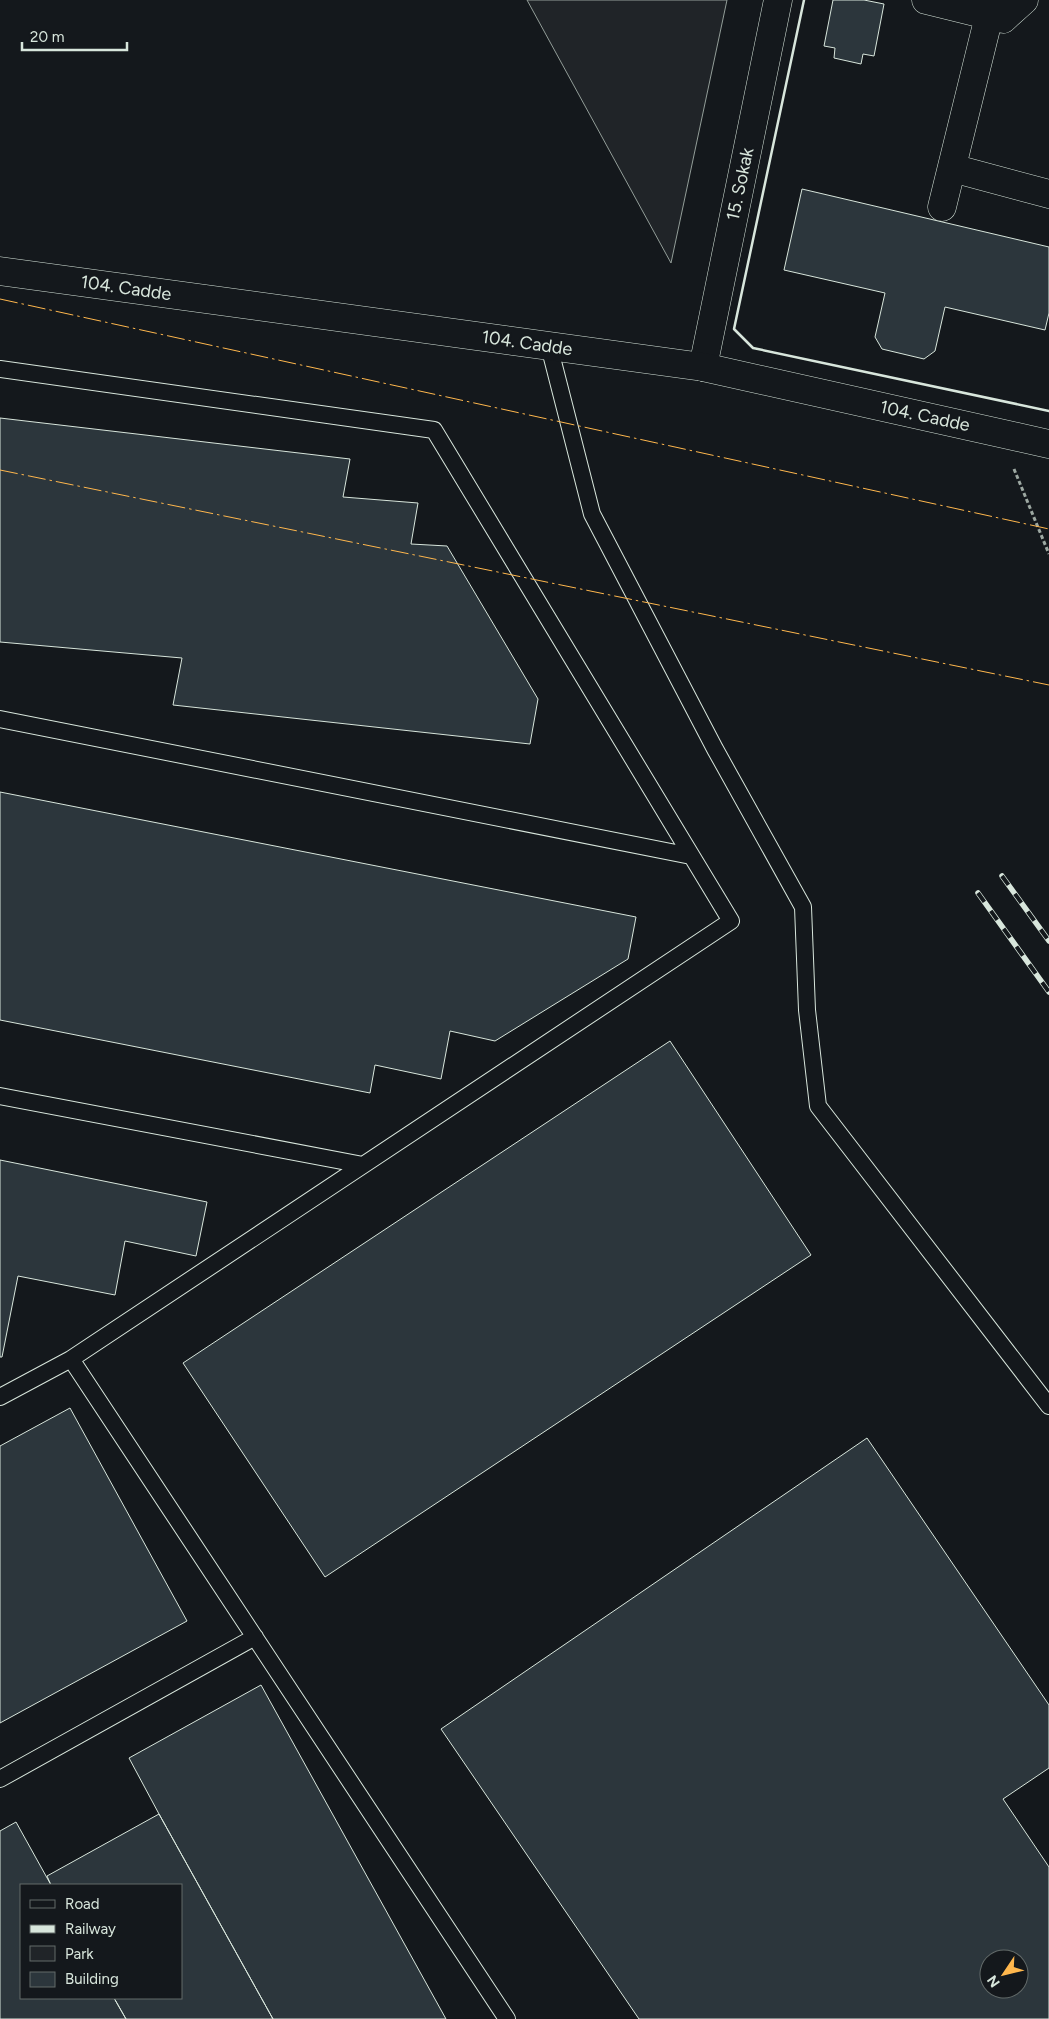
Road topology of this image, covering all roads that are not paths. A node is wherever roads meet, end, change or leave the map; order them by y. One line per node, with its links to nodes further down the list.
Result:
1 (778, 0): 10 (street, 15. Sokak)
2 (926, 0): 4 (street)
3 (1024, 0): 4 (street)
4 (992, 8): 5 (street)
5 (952, 168): 6 (street); 7 (street)
6 (1049, 194)
7 (942, 207)
8 (0, 271): 9 (street, 104. Cadde)
9 (548, 346): 10 (street, 104. Cadde); 19 (lane)
10 (703, 367): 12 (street, 104. Cadde)
11 (0, 370): 14 (lane)
12 (1049, 444)
13 (0, 719): 14 (lane)
14 (691, 856): 16 (lane)
15 (0, 1096): 16 (lane)
16 (363, 1165): 17 (lane)
17 (71, 1359): 18 (lane); 20 (lane)
18 (0, 1397)
19 (1049, 1406)
20 (255, 1637): 21 (lane); 22 (lane)
21 (0, 1779)
22 (507, 2019)

